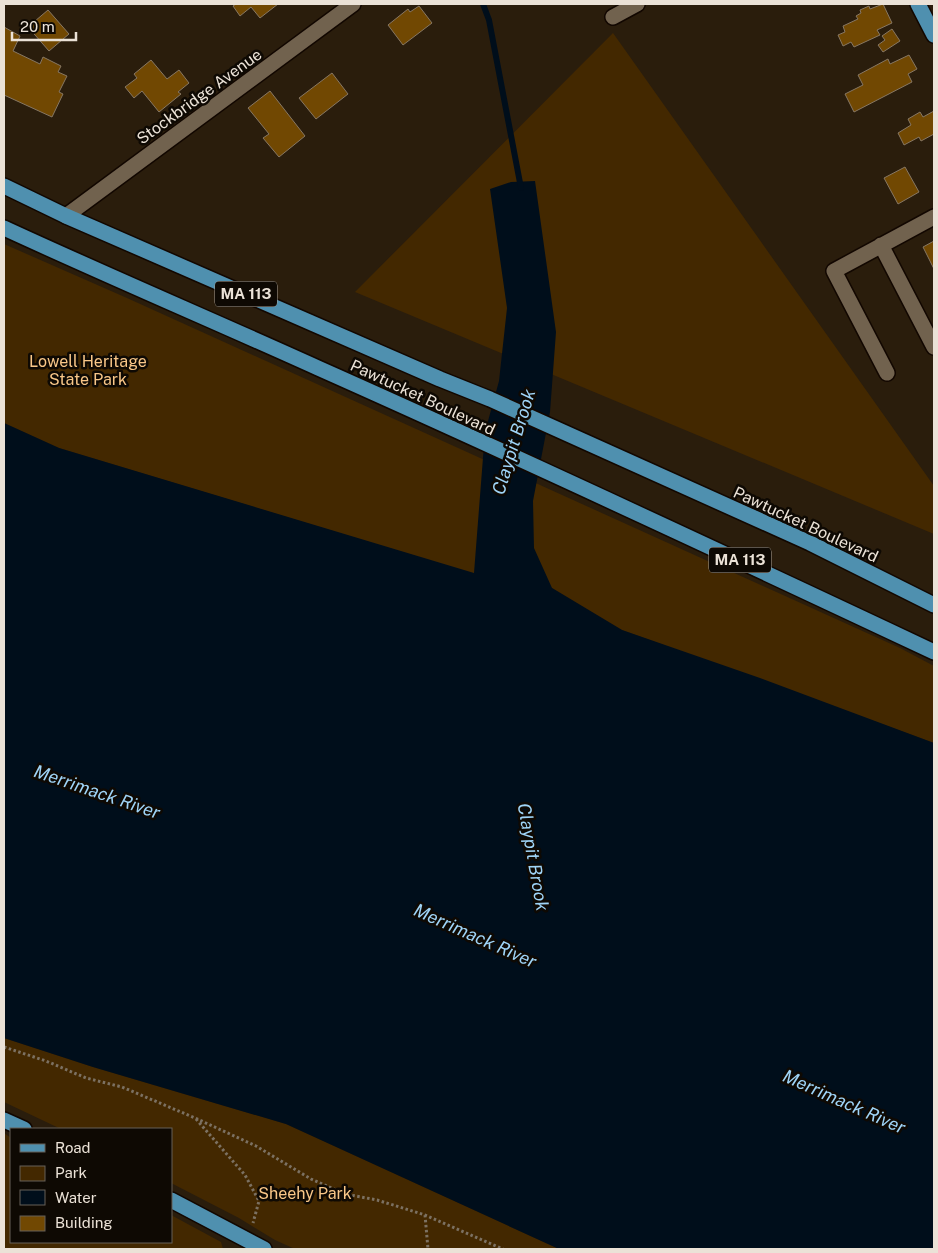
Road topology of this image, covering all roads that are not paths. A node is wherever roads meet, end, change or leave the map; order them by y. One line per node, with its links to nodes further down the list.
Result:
1 (353, 4): 7 (street, Stockbridge Avenue)
2 (637, 4): 4 (street)
3 (918, 4): 5 (main road)
4 (613, 17)
5 (934, 36)
6 (4, 186): 7 (main road, Pawtucket Boulevard / MA 113)
7 (66, 216): 13 (main road, Pawtucket Boulevard / MA 113)
8 (934, 217): 10 (street)
9 (4, 228): 14 (main road, Pawtucket Boulevard / MA 113)
10 (881, 245): 11 (street); 12 (street)
11 (934, 347)
12 (886, 373)
13 (934, 605)
14 (934, 652)
15 (4, 1120): 16 (main road)
16 (22, 1128)
17 (172, 1201): 18 (main road)
18 (264, 1249)

